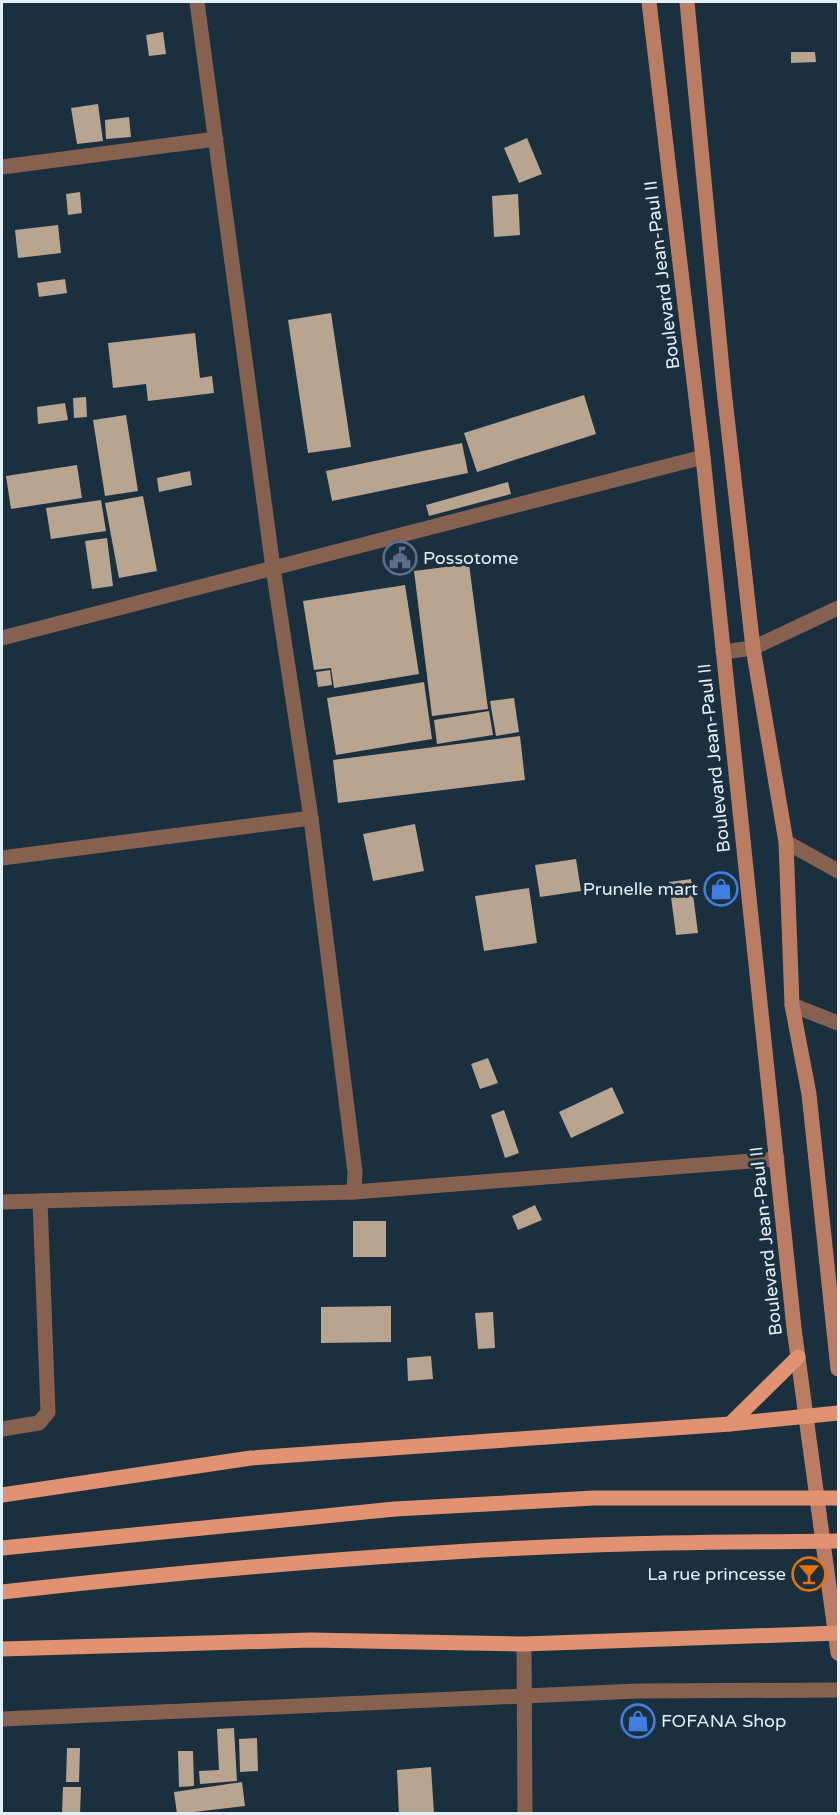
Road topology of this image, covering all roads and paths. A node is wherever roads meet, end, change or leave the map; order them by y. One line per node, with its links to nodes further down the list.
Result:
1 (197, 2): 4 (street)
2 (650, 2): 6 (main road, Boulevard Jean-Paul II)
3 (687, 2): 10 (main road)
4 (216, 140): 5 (street); 7 (street)
5 (2, 167)
6 (703, 457): 7 (street); 11 (main road, Boulevard Jean-Paul II)
7 (273, 568): 9 (street); 12 (street)
8 (838, 608): 10 (street)
9 (2, 638)
10 (753, 648): 11 (street); 13 (main road)
11 (723, 652): 18 (main road, Boulevard Jean-Paul II)
12 (311, 819): 14 (street); 19 (street)
13 (786, 842): 15 (street); 16 (main road)
14 (2, 858)
15 (838, 871)
16 (792, 1005): 17 (street); 23 (main road)
17 (838, 1023)
18 (777, 1159): 19 (street); 22 (main road, Boulevard Jean-Paul II)
19 (354, 1192): 20 (street)
20 (40, 1201): 21 (street); 27 (street)
21 (2, 1202)
22 (798, 1357): 25 (main road, Boulevard Jean-Paul II); 26 (main road)
23 (838, 1369)
24 (838, 1413): 25 (main road)
25 (806, 1416): 26 (main road); 33 (main road, Boulevard Jean-Paul II)
26 (730, 1425): 28 (main road)
27 (2, 1429)
28 (2, 1495)
29 (838, 1498): 31 (main road)
30 (838, 1541): 32 (main road)
31 (2, 1548)
32 (2, 1592)
33 (837, 1633): 34 (main road); 36 (main road, Boulevard Jean-Paul II)
34 (524, 1644): 35 (main road); 38 (street)
35 (2, 1649)
36 (838, 1653)
37 (838, 1690): 38 (street)
38 (524, 1697): 39 (street); 40 (street)
39 (2, 1719)
40 (525, 1814)

